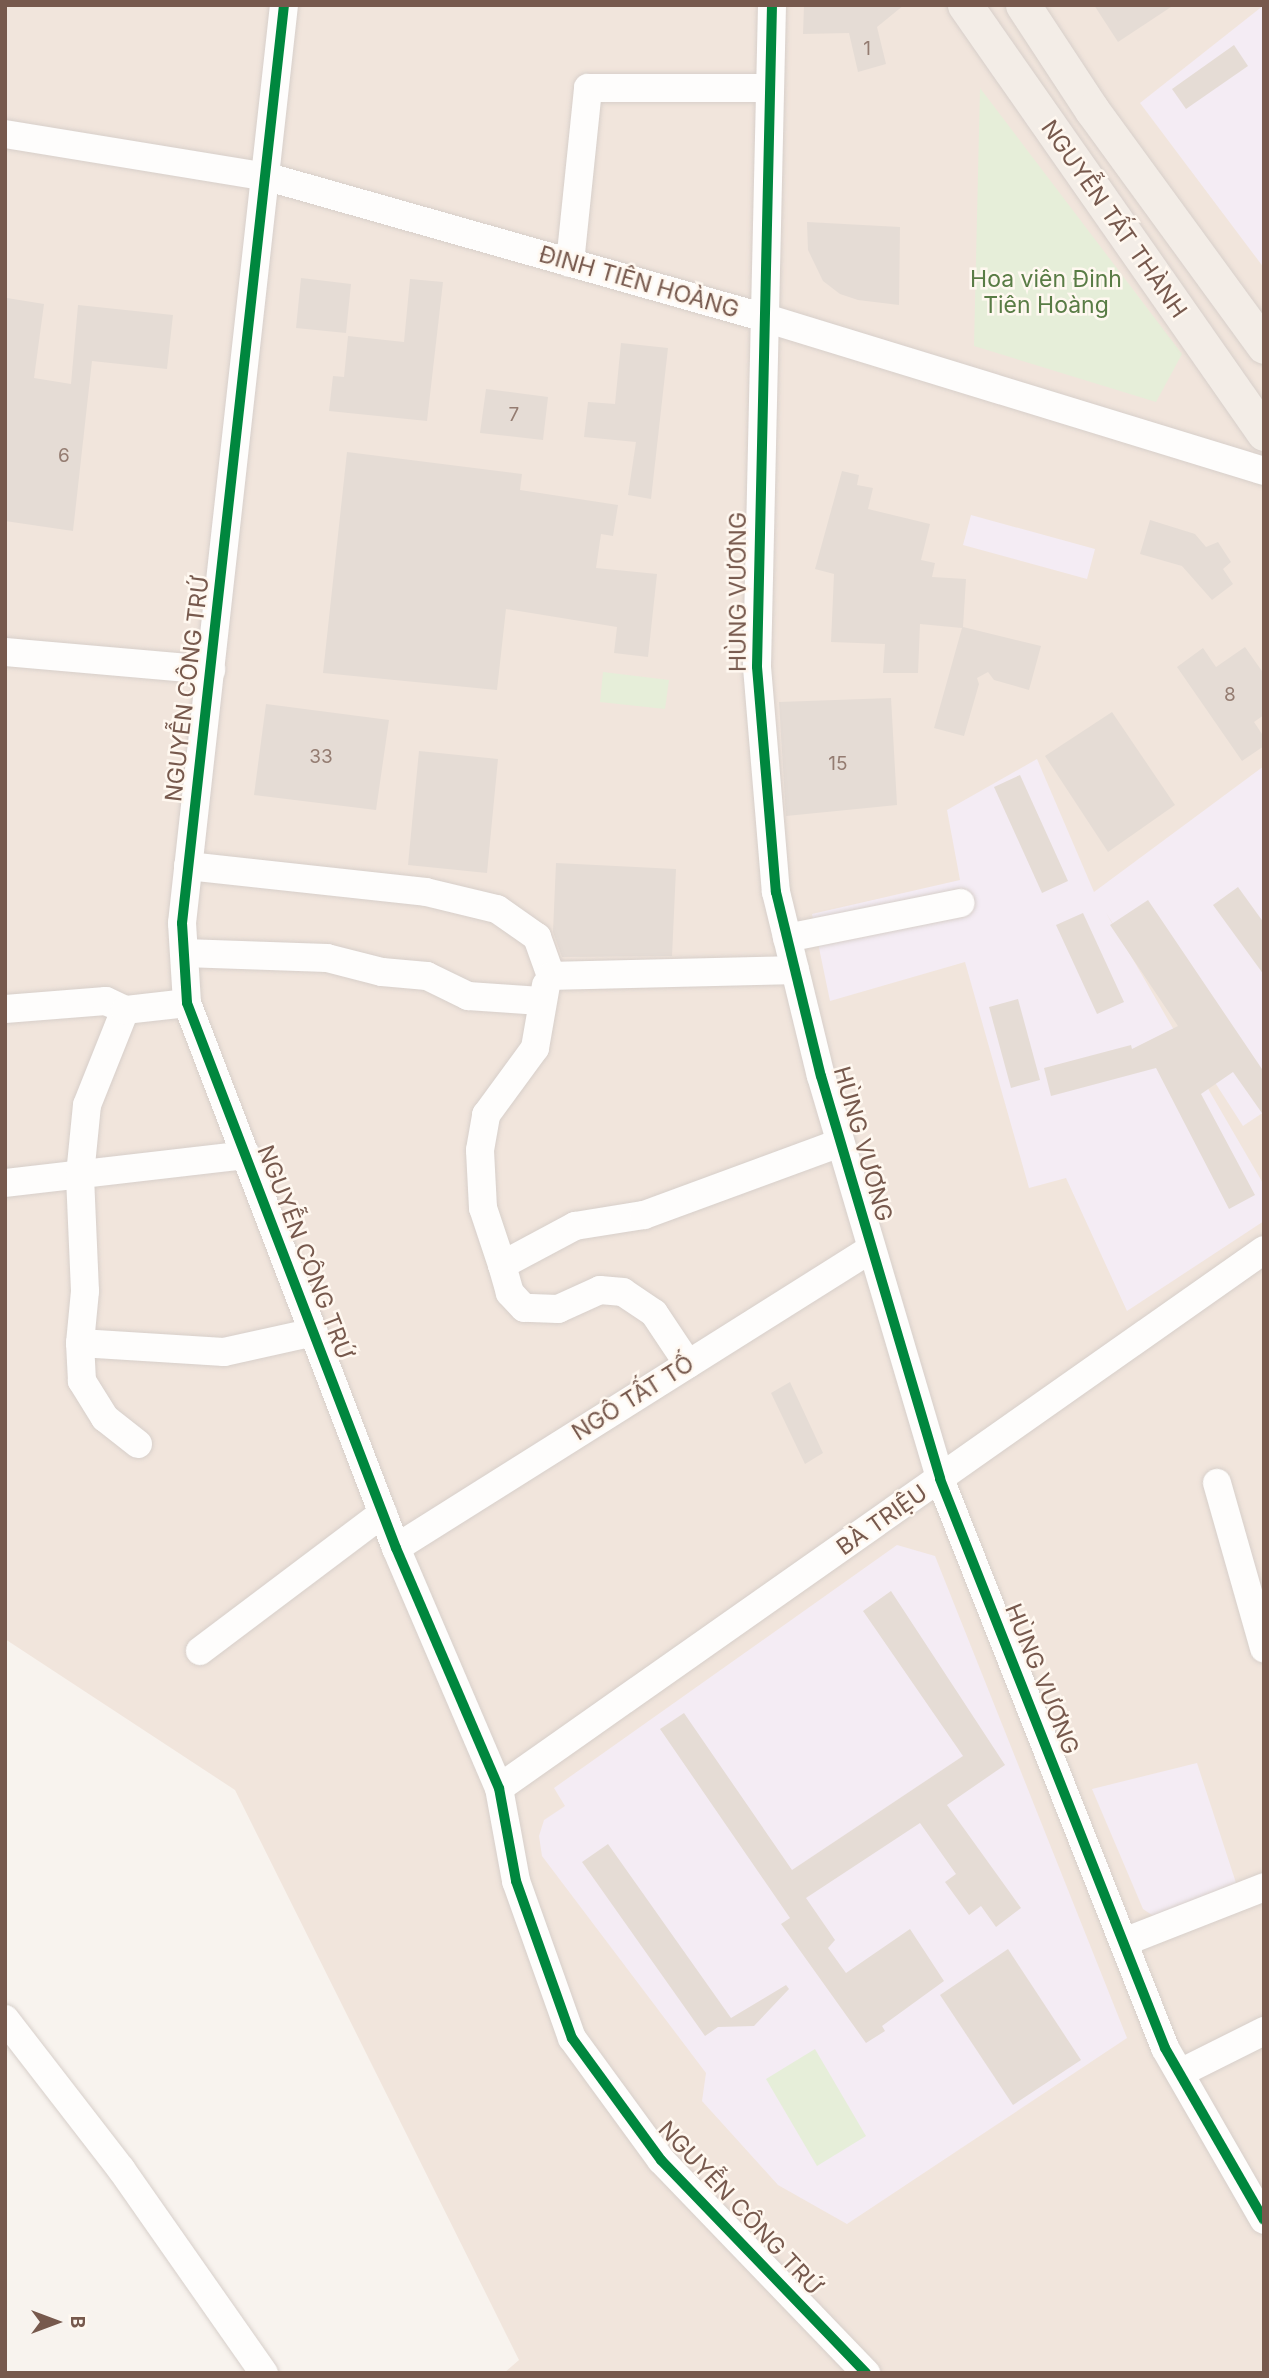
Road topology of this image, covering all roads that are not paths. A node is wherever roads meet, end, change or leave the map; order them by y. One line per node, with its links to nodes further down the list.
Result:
1 (284, 5): 7 (street, NGUYỄN CÔNG TRỨ)
2 (772, 5): 5 (street, HÙNG VƯƠNG)
3 (965, 5): 11 (main road, NGUYỄN TẤT THÀNH)
4 (1023, 5): 10 (main road, NGUYỄN TẤT THÀNH)
5 (769, 88): 8 (street); 9 (street, HÙNG VƯƠNG)
6 (5, 134): 7 (street, ĐINH TIÊN HOÀNG)
7 (268, 177): 8 (street, ĐINH TIÊN HOÀNG); 14 (street, NGUYỄN CÔNG TRỨ)
8 (570, 263): 9 (street, ĐINH TIÊN HOÀNG)
9 (762, 317): 12 (street, ĐINH TIÊN HOÀNG); 17 (street, HÙNG VƯƠNG)
10 (1264, 346)
11 (1264, 433)
12 (1264, 471)
13 (5, 652): 14 (street)
14 (211, 670): 15 (street, NGUYỄN CÔNG TRỨ)
15 (188, 866): 18 (street, NGUYỄN CÔNG TRỨ); 20 (street)
16 (961, 903): 17 (street)
17 (787, 938): 19 (street, HÙNG VƯƠNG)
18 (184, 953): 20 (street); 21 (street, NGUYỄN CÔNG TRỨ)
19 (795, 970): 20 (street); 24 (street, HÙNG VƯƠNG)
20 (546, 989): 30 (street)
21 (187, 1003): 23 (street); 25 (street, NGUYỄN CÔNG TRỨ)
22 (5, 1009): 23 (street)
23 (125, 1010): 26 (street)
24 (840, 1143): 28 (street, HÙNG VƯƠNG); 30 (street)
25 (246, 1155): 26 (street); 31 (street, NGUYỄN CÔNG TRỨ)
26 (80, 1175): 27 (street); 32 (street)
27 (5, 1183)
28 (871, 1249): 33 (street, NGÔ TẤT TỐ); 35 (street, HÙNG VƯƠNG)
29 (1264, 1250): 35 (street, BÀ TRIỆU)
30 (502, 1265): 33 (street)
31 (314, 1332): 32 (street); 37 (street, NGUYỄN CÔNG TRỨ)
32 (80, 1343): 34 (street)
33 (688, 1364): 38 (street, NGÔ TẤT TỐ)
34 (138, 1444)
35 (940, 1479): 41 (street, BÀ TRIỆU); 43 (street, HÙNG VƯƠNG)
36 (1216, 1483): 39 (street)
37 (383, 1513): 38 (street, NGUYỄN CÔNG TRỨ); 40 (street)
38 (396, 1548): 41 (street, NGUYỄN CÔNG TRỨ)
39 (1264, 1648)
40 (200, 1651)
41 (499, 1788): 49 (street, NGUYỄN CÔNG TRỨ)
42 (1264, 1887): 43 (street)
43 (1124, 1942): 46 (street, HÙNG VƯƠNG)
44 (5, 2019): 48 (street)
45 (1264, 2031): 46 (street)
46 (1180, 2073): 47 (street, HÙNG VƯƠNG)
47 (1263, 2218)
48 (264, 2373)
49 (866, 2373)

